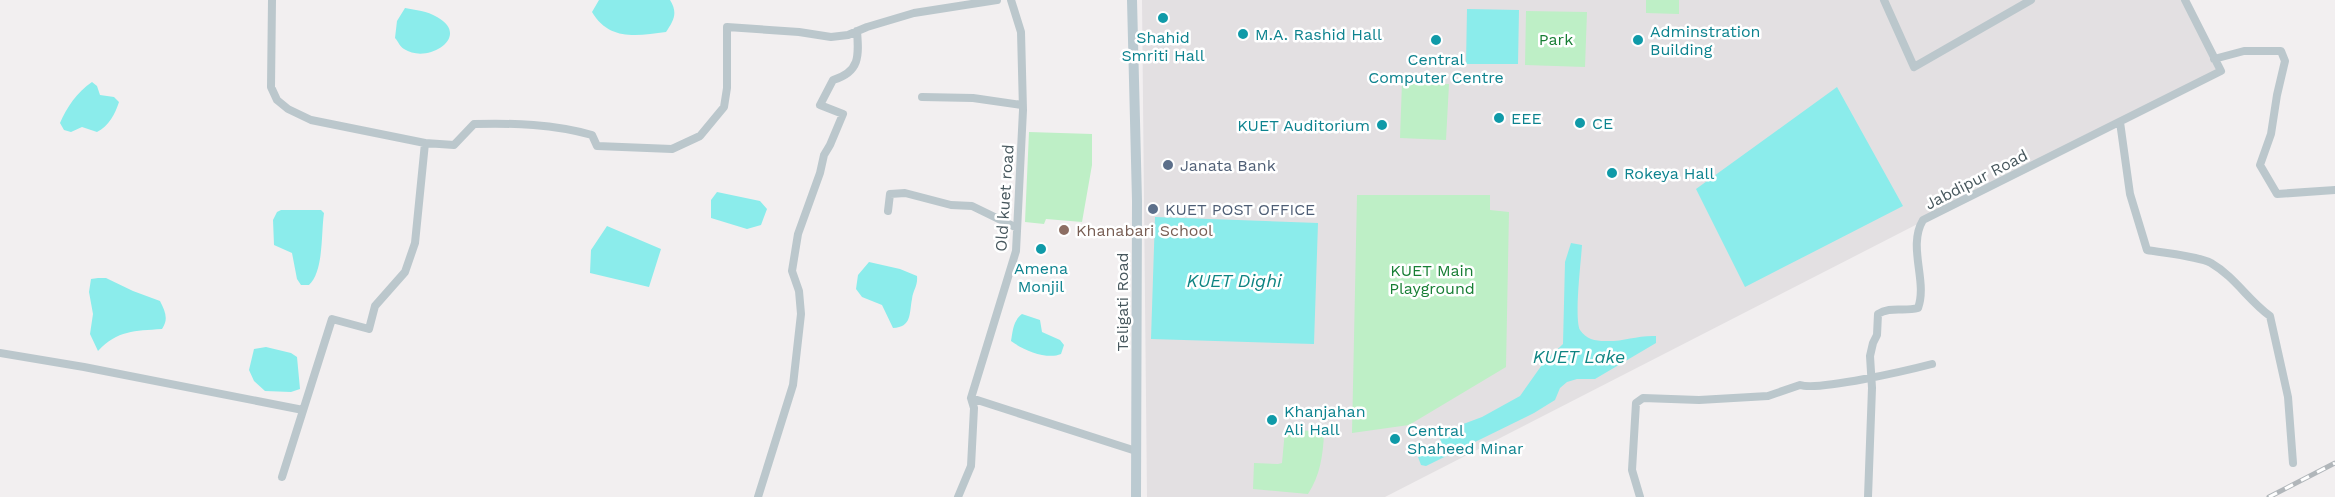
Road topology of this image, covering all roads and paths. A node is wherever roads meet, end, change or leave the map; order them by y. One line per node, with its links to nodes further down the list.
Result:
1 (272, 0): 13 (street)
2 (997, 0): 8 (street)
3 (1011, 0): 11 (street, Old kuet road)
4 (1132, 0): 22 (main road, Teligati Road)
5 (1884, 0): 6 (street)
6 (2031, 0)
7 (2185, 0): 9 (street)
8 (857, 31): 13 (street); 25 (street)
9 (2214, 59): 12 (street, Jabdipur Road); 14 (street)
10 (922, 97): 11 (street)
11 (1022, 105): 16 (street, Old kuet road)
12 (2120, 122): 19 (street, Jabdipur Road); 23 (street)
13 (425, 143): 21 (street)
14 (2335, 190)
15 (888, 211): 16 (street)
16 (1017, 228): 20 (street, Old kuet road)
17 (0, 353): 21 (street)
18 (1932, 364): 19 (street)
19 (1871, 377): 28 (street); 29 (street, Jabdipur Road)
20 (971, 398): 22 (street); 26 (street, Old kuet road)
21 (303, 410): 24 (street)
22 (1136, 451): 27 (main road, Teligati Road)
23 (2292, 463)
24 (282, 477)
25 (758, 497)
26 (958, 497)
27 (1136, 497)
28 (1640, 497)
29 (1868, 497)

